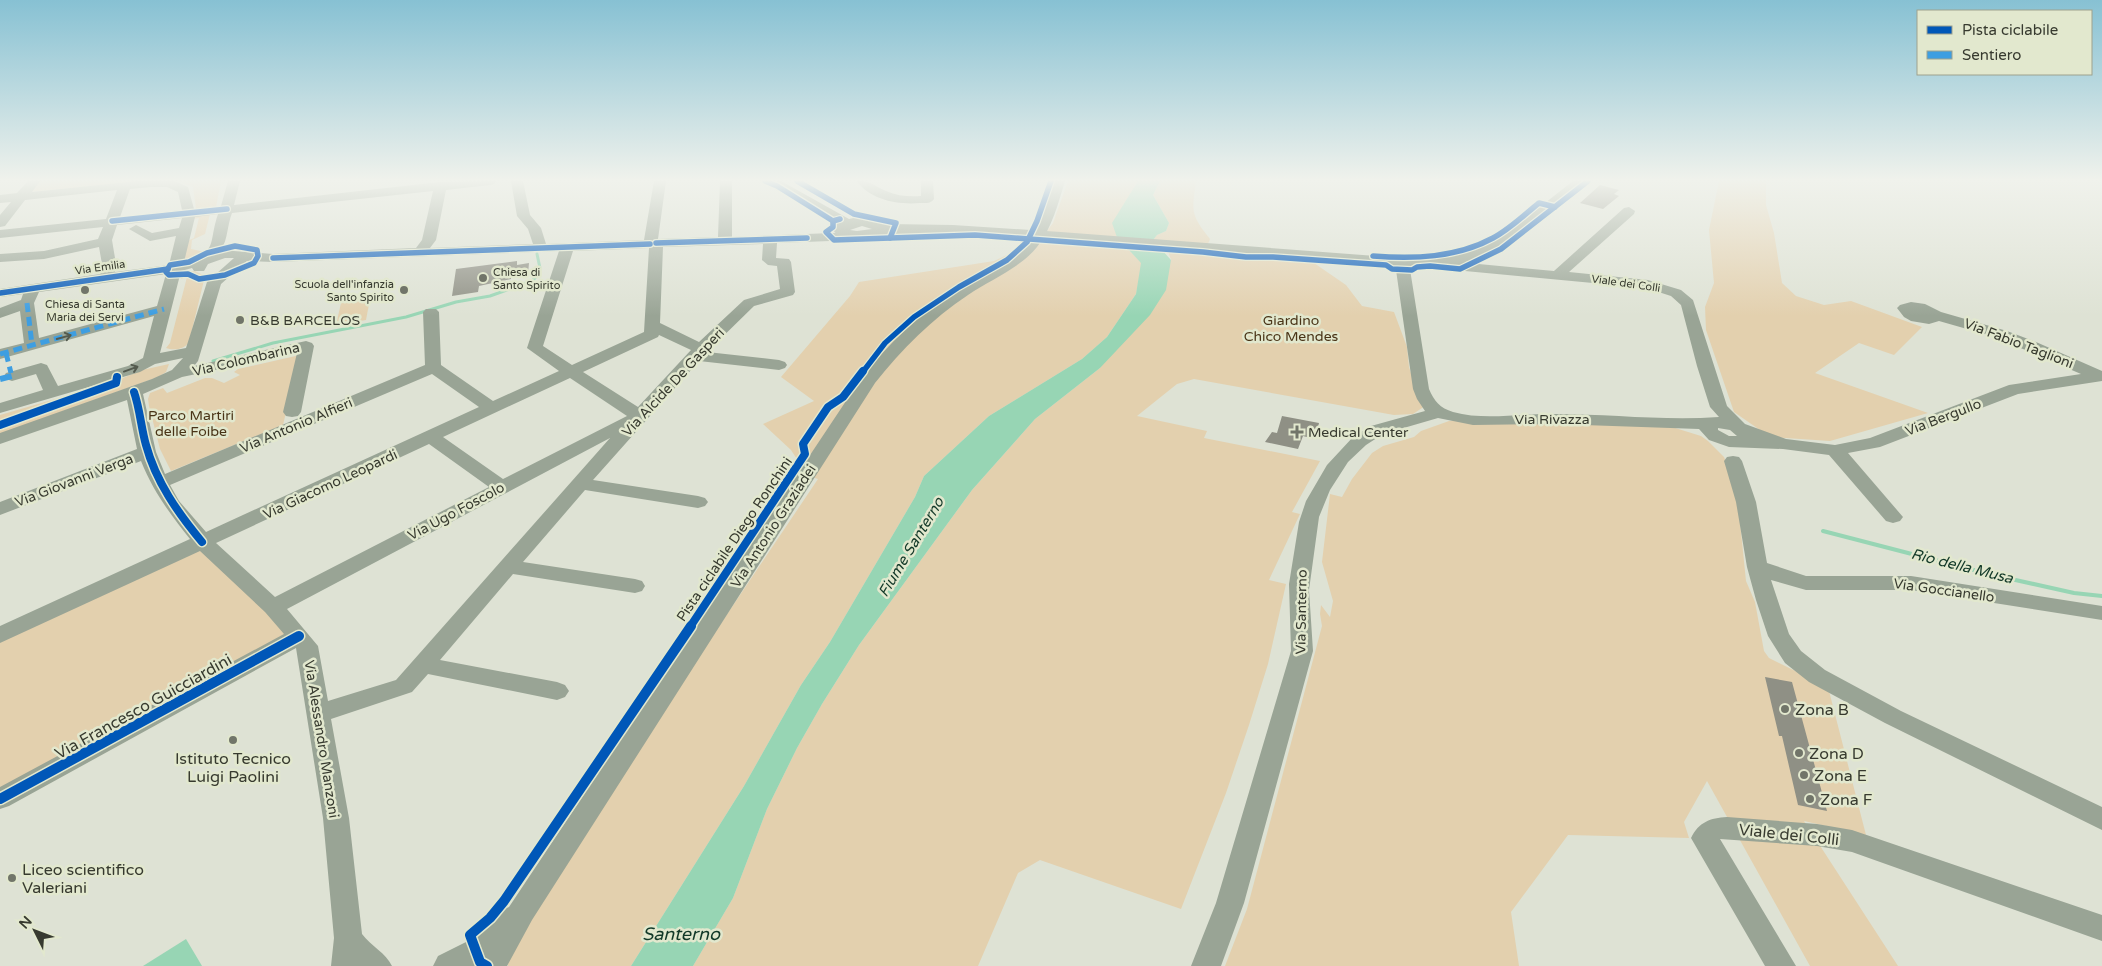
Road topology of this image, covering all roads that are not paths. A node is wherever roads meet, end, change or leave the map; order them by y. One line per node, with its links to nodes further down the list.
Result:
1 (74, 226): 20 (street)
2 (110, 226): 23 (street)
3 (145, 226): 16 (street)
4 (185, 226): 18 (street)
5 (221, 226): 24 (street)
6 (432, 226): 29 (street)
7 (532, 226): 28 (street)
8 (655, 226): 26 (street)
9 (725, 226): 25 (street)
10 (853, 226): 15 (main road)
11 (854, 226): 15 (main road)
12 (1042, 226): 90 (street, Via Antonio Graziadei)
13 (1523, 226): 32 (main road)
14 (1612, 226): 36 (street)
15 (857, 228): 17 (main road); 21 (main road); 22 (street, Via Emilia)
16 (136, 229): 18 (street); 23 (street)
17 (938, 229): 19 (main road); 21 (main road)
18 (185, 231): 35 (street)
19 (973, 232): 21 (main road); 33 (main road)
20 (0, 234)
21 (913, 234)
22 (770, 240): 25 (street, Via Emilia); 48 (street, Via Alcide De Gasperi)
23 (105, 241): 30 (street); 37 (street)
24 (220, 241): 31 (street); 34 (street)
25 (725, 241): 26 (street, Via Emilia)
26 (653, 244): 27 (street, Via Emilia); 45 (street)
27 (568, 247): 28 (street, Via Emilia); 53 (street)
28 (540, 248): 29 (street, Via Emilia)
29 (420, 252): 31 (street, Via Emilia)
30 (0, 258)
31 (236, 260): 34 (street); 34 (street, Via Emilia)
32 (1452, 261): 33 (main road); 36 (street, Viale dei Colli)
33 (1402, 263): 62 (street)
34 (205, 268): 35 (street, Via Emilia); 47 (street)
35 (175, 270): 37 (street, Via Emilia); 41 (street)
36 (1558, 275): 64 (street, Viale dei Colli)
37 (107, 277): 38 (street, Via Emilia)
38 (33, 288): 39 (street, Via Emilia); 40 (street)
39 (0, 293)
40 (27, 302): 43 (street); 46 (street)
41 (164, 310): 46 (street, one-way to 41); 50 (street)
42 (431, 312): 52 (street)
43 (0, 313)
44 (1936, 315): 55 (street, Via Fabio Taglioni)
45 (654, 326): 48 (street); 53 (street, Via Giacomo Leopardi)
46 (32, 345): 49 (street)
47 (193, 351): 50 (street); 54 (street)
48 (699, 352): 51 (street); 63 (street, Via Alcide De Gasperi)
49 (3, 353): 56 (street)
50 (150, 360): 58 (street, one-way to 50)
51 (779, 365)
52 (434, 367): 60 (street); 71 (street, Via Antonio Alfieri)
53 (572, 371): 60 (street, Via Giacomo Leopardi); 63 (street)
54 (178, 373): 57 (street); 61 (street, Via Colombarina)
55 (2101, 376): 69 (street, Via Bergullo)
56 (6, 378): 58 (street)
57 (134, 392): 66 (street); 70 (street, Via Alessandro Manzoni)
58 (53, 393): 59 (street)
59 (0, 408)
60 (492, 408): 65 (street, Via Giacomo Leopardi)
61 (292, 412)
62 (1437, 412): 64 (street, Via Rivazza); 97 (street, Via Santerno)
63 (640, 416): 72 (street, Via Alcide De Gasperi); 73 (street, Via Ugo Foscolo)
64 (1716, 425): 67 (street, Via Rivazza); 67 (street, Viale dei Colli)
65 (431, 437): 73 (street); 77 (street, Via Giacomo Leopardi)
66 (0, 439)
67 (1737, 440): 68 (street, Via Bergullo); 79 (street, Viale dei Colli)
68 (1783, 444): 69 (street, Via Bergullo)
69 (1835, 450): 76 (street)
70 (147, 452): 71 (street, Via Alessandro Manzoni); 75 (street, Via Giovanni Verga)
71 (159, 483): 77 (street, Via Alessandro Manzoni)
72 (580, 484): 74 (street); 78 (street, Via Alcide De Gasperi)
73 (502, 487): 81 (street, Via Ugo Foscolo)
74 (698, 502)
75 (0, 509)
76 (1893, 517)
77 (202, 542): 81 (street, Via Alessandro Manzoni); 83 (street, Via Giacomo Leopardi)
78 (508, 567): 80 (street); 85 (street, Via Alcide De Gasperi)
79 (1757, 567): 82 (street, Via Goccianello); 89 (street, Viale dei Colli)
80 (635, 586)
81 (273, 607): 84 (street, Via Alessandro Manzoni)
82 (2102, 613)
83 (0, 635)
84 (299, 636): 87 (street, Via Alessandro Manzoni); 88 (street, Via Francesco Guicciardini)
85 (423, 665): 86 (street); 87 (street, Via Alcide De Gasperi)
86 (557, 691)
87 (316, 712): 92 (street, Via Alessandro Manzoni)
88 (0, 799)
89 (2102, 819)
90 (522, 911): 95 (street, Via Antonio Graziadei); 96 (street, Via Antonio Graziadei)
91 (2102, 928): 98 (street, Viale dei Colli)
92 (348, 938): 93 (street, Via Alessandro Manzoni); 94 (street)
93 (346, 966)
94 (377, 966)
95 (448, 966)
96 (492, 966)
97 (1206, 966)
98 (1781, 966)

